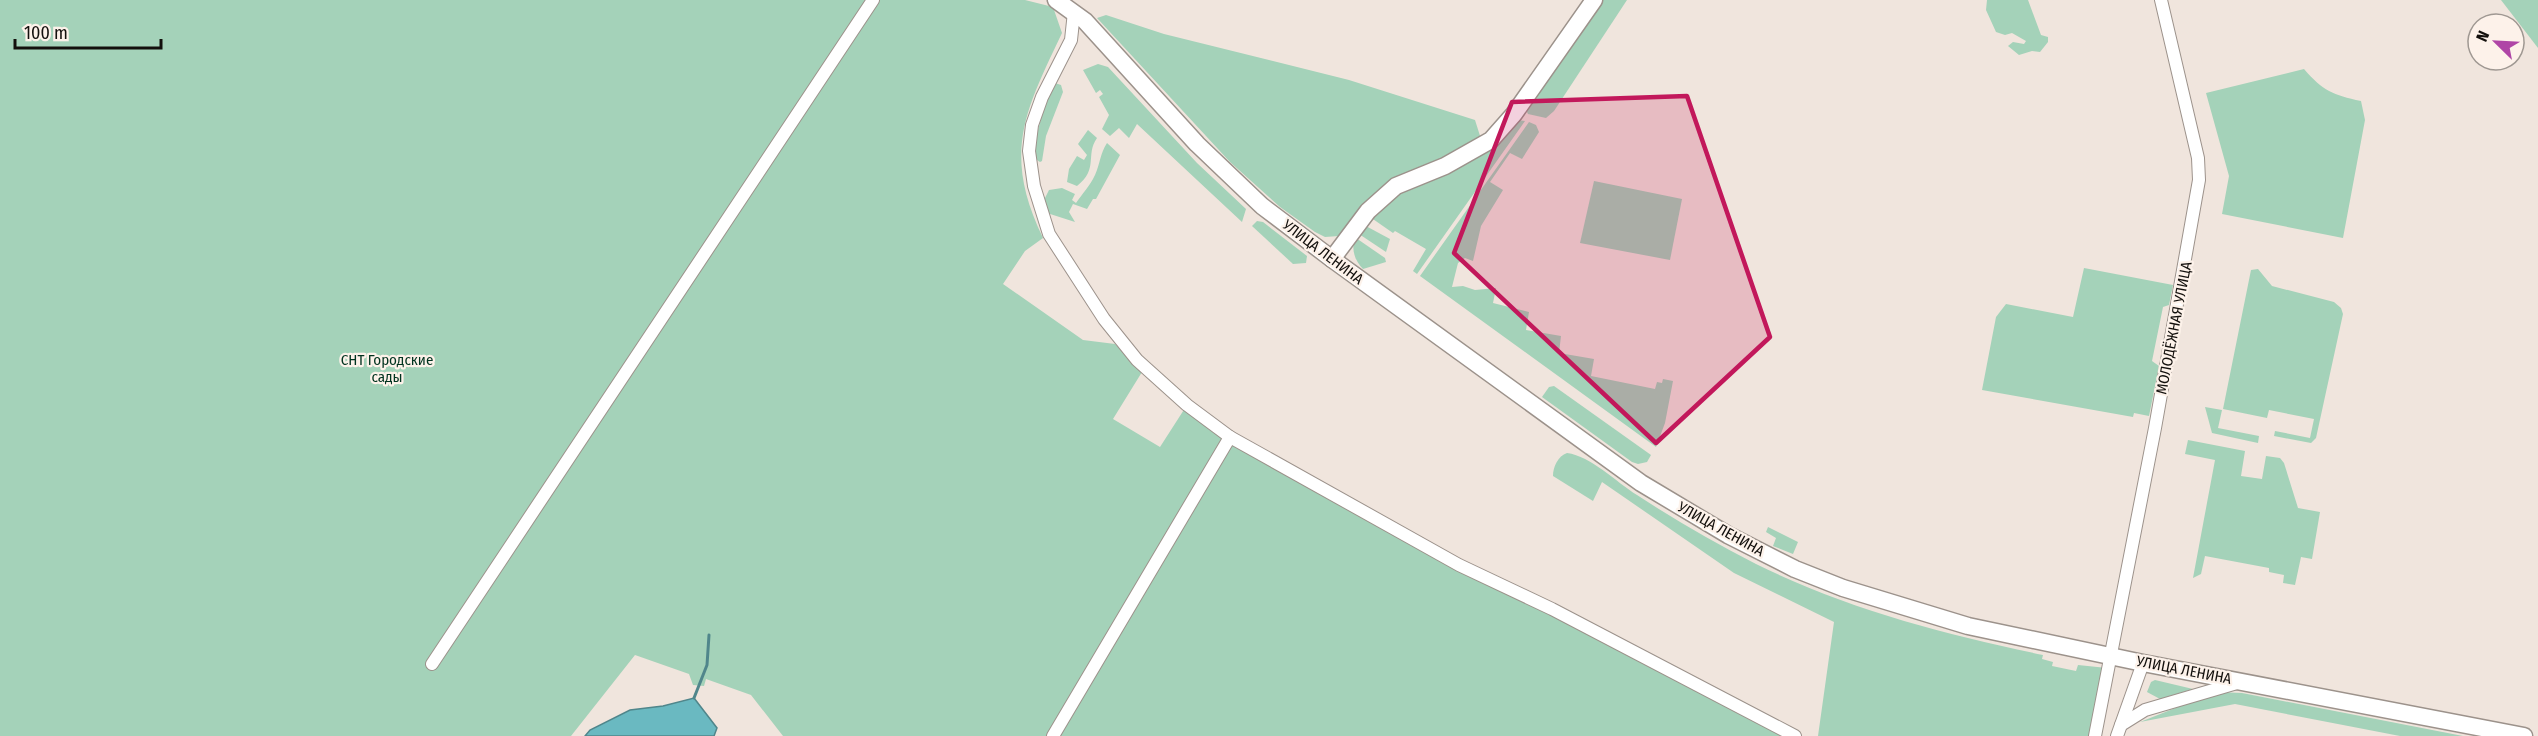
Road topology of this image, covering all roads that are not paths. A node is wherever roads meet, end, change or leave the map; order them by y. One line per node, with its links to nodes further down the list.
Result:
1 (873, 0): 10 (street)
2 (1056, 0): 5 (main road, УЛИЦА ЛЕНИНА)
3 (1594, 0): 6 (main road)
4 (2161, 0): 8 (street, МОЛОДЁЖНАЯ УЛИЦА)
5 (1074, 12): 6 (main road, УЛИЦА ЛЕНИНА); 7 (street)
6 (1332, 259): 8 (main road, УЛИЦА ЛЕНИНА)
7 (1230, 437): 13 (street); 14 (street)
8 (2109, 656): 9 (main road, УЛИЦА ЛЕНИНА); 15 (street, МОЛОДЁЖНАЯ УЛИЦА)
9 (2143, 663): 11 (main road, УЛИЦА ЛЕНИНА); 12 (street)
10 (432, 664)
11 (2241, 681): 12 (street); 16 (main road, УЛИЦА ЛЕНИНА)
12 (2119, 731)
13 (1053, 736)
14 (1795, 736)
15 (2095, 736)
16 (2524, 736)

